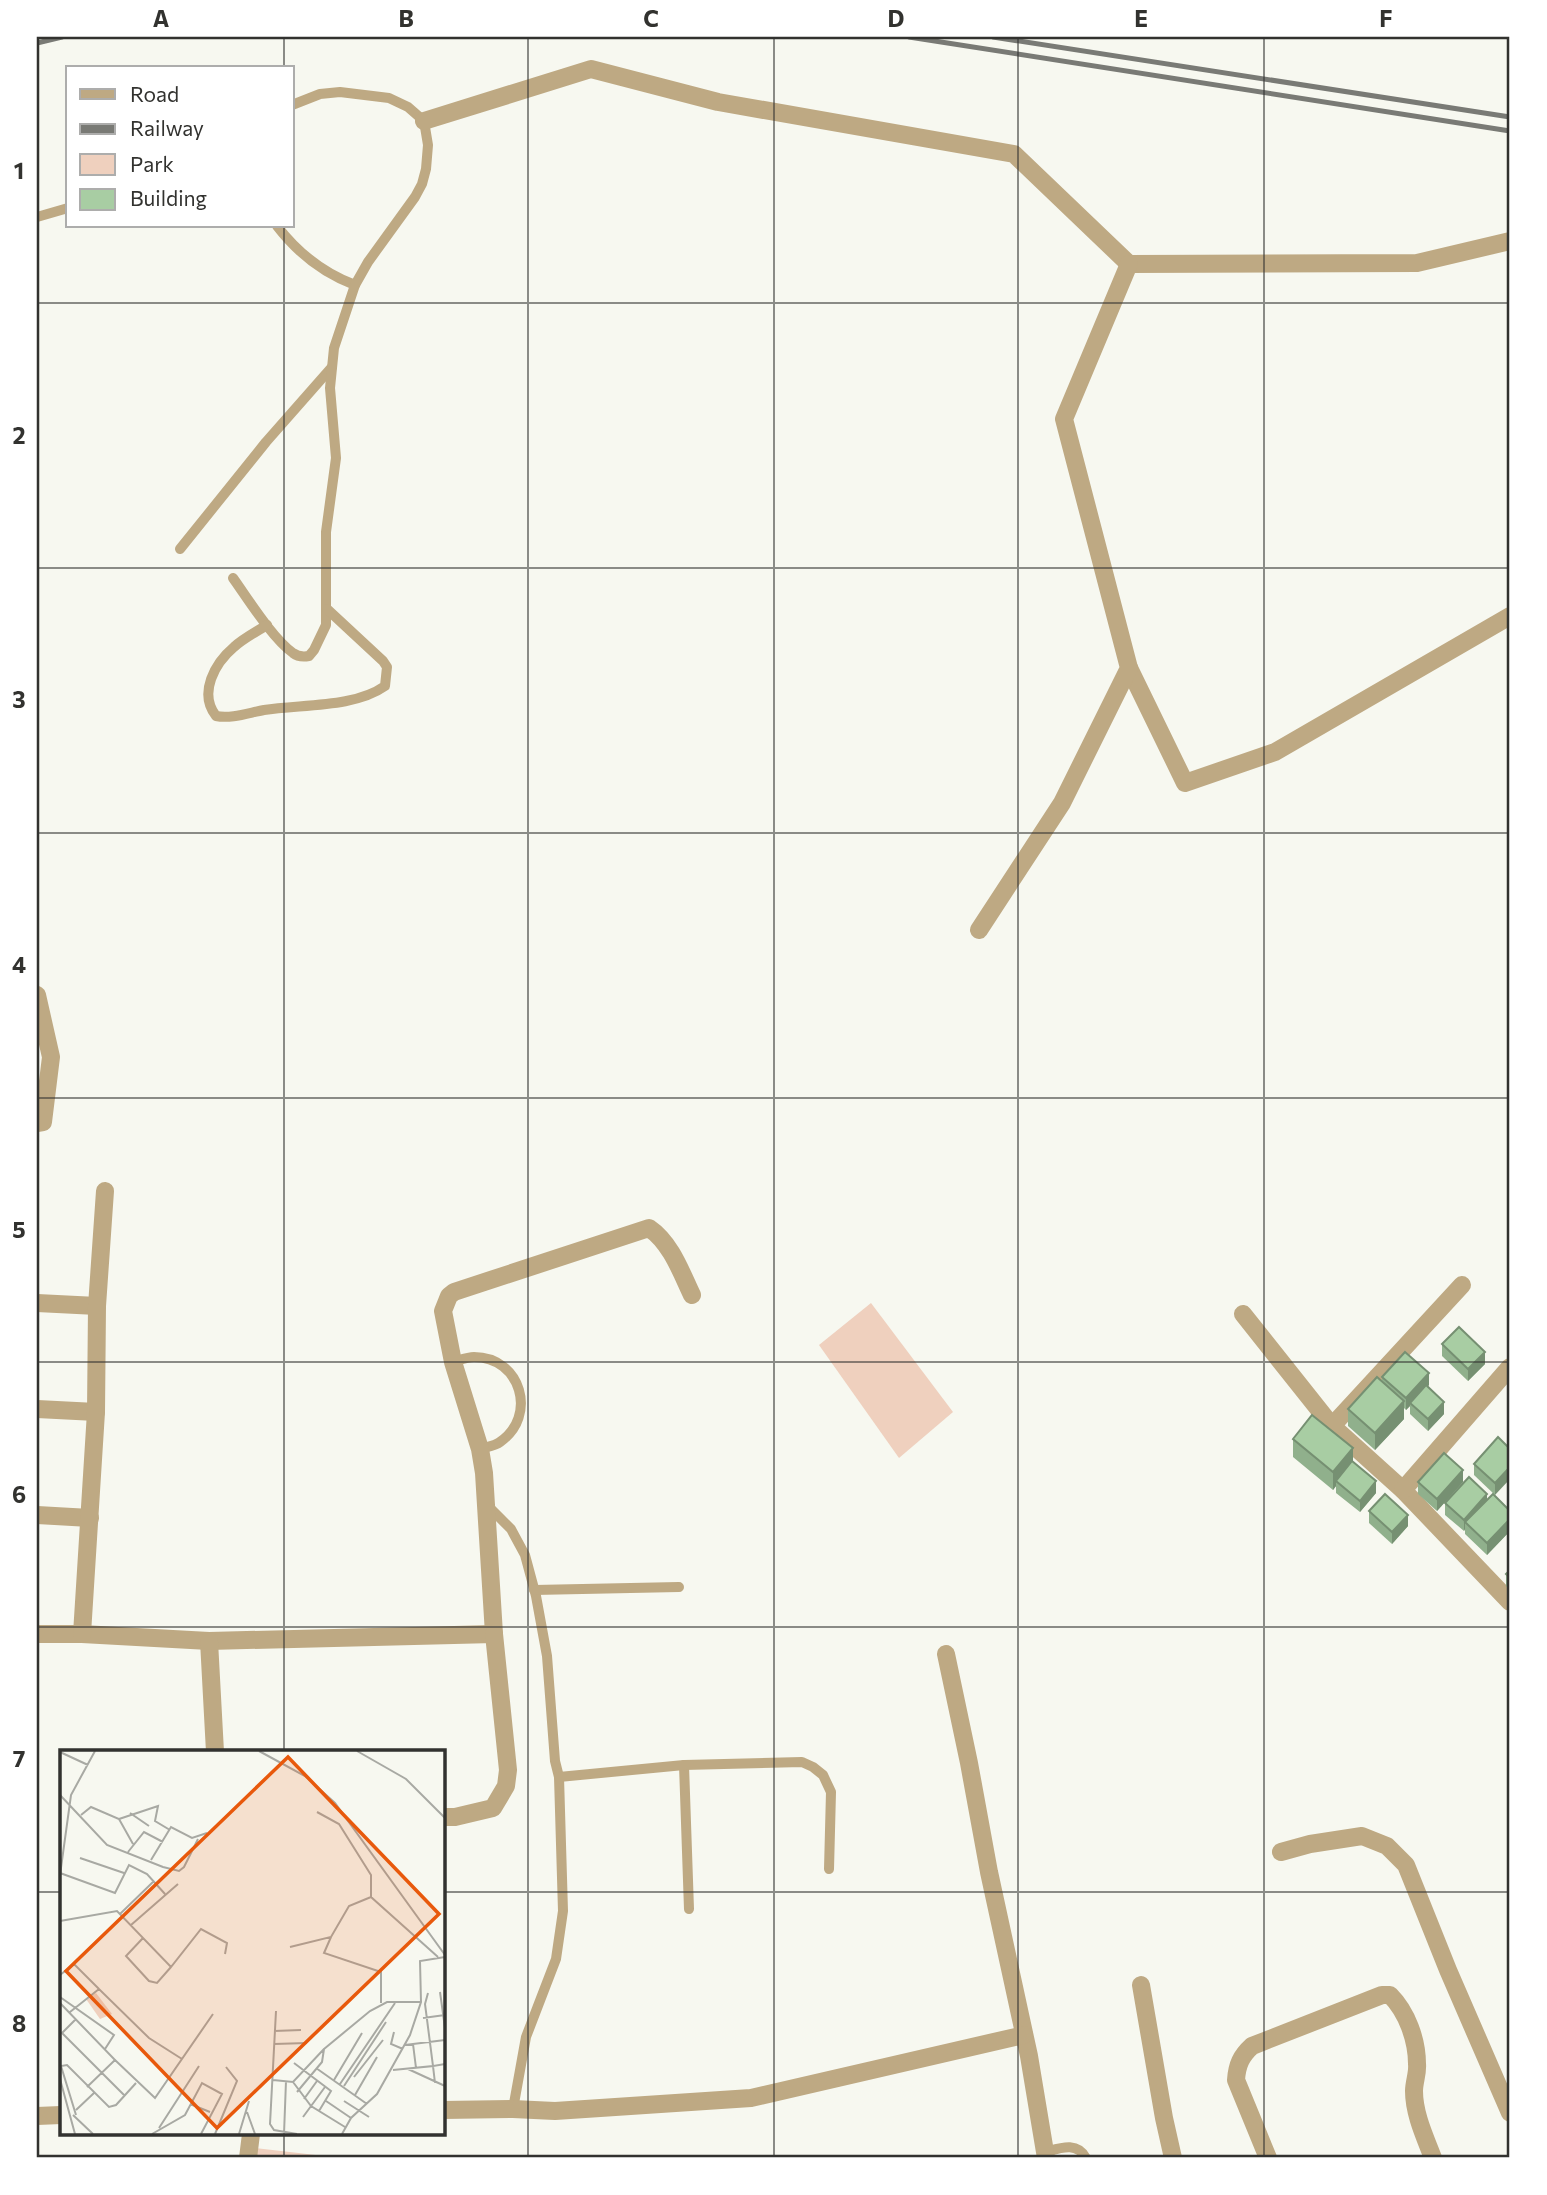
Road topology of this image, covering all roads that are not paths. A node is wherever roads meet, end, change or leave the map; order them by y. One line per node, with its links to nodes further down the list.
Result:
1 (294, 104): 2 (lane)
2 (424, 121): 7 (street); 8 (lane)
3 (66, 209): 4 (lane)
4 (37, 217)
5 (279, 228): 8 (lane)
6 (1510, 241): 7 (street)
7 (1129, 264): 15 (street)
8 (355, 285): 9 (lane)
9 (332, 367): 10 (lane); 12 (lane)
10 (180, 549)
11 (233, 578): 14 (lane)
12 (327, 609): 14 (lane); 14 (lane)
13 (1510, 615): 15 (street)
14 (267, 625)
15 (1129, 668): 16 (street)
16 (979, 930)
17 (37, 995): 18 (street)
18 (40, 1122)
19 (105, 1191): 23 (street)
20 (1462, 1285): 29 (street)
21 (692, 1295): 25 (street)
22 (37, 1303): 23 (street)
23 (97, 1306): 28 (street)
24 (1243, 1314): 29 (street)
25 (453, 1362): 30 (street); 30 (lane)
26 (1510, 1367): 31 (street)
27 (37, 1409): 28 (street)
28 (96, 1412): 34 (street)
29 (1332, 1426): 31 (street)
30 (480, 1449): 32 (street)
31 (1403, 1490): 37 (street)
32 (485, 1503): 36 (lane); 40 (street)
33 (37, 1515): 34 (street)
34 (90, 1518): 39 (street)
35 (679, 1587): 36 (lane)
36 (534, 1590): 45 (lane)
37 (1510, 1602)
38 (37, 1634): 39 (street)
39 (82, 1634): 41 (street)
40 (494, 1634): 41 (street); 46 (street)
41 (209, 1641): 43 (street)
42 (946, 1654): 51 (street)
43 (215, 1750)
44 (684, 1765): 45 (lane); 48 (lane); 49 (lane)
45 (559, 1777): 52 (lane)
46 (444, 1817)
47 (1281, 1852): 54 (street)
48 (829, 1869)
49 (689, 1909)
50 (1141, 1985): 62 (street)
51 (1024, 2035): 52 (street); 58 (street)
52 (513, 2109): 53 (street)
53 (444, 2110)
54 (1510, 2113)
55 (60, 2115): 56 (street)
56 (37, 2116)
57 (251, 2136): 60 (street)
58 (1045, 2155): 61 (lane)
59 (1430, 2157): 63 (street)
60 (248, 2158)
61 (1086, 2158)
62 (1173, 2158)
63 (1268, 2158)

